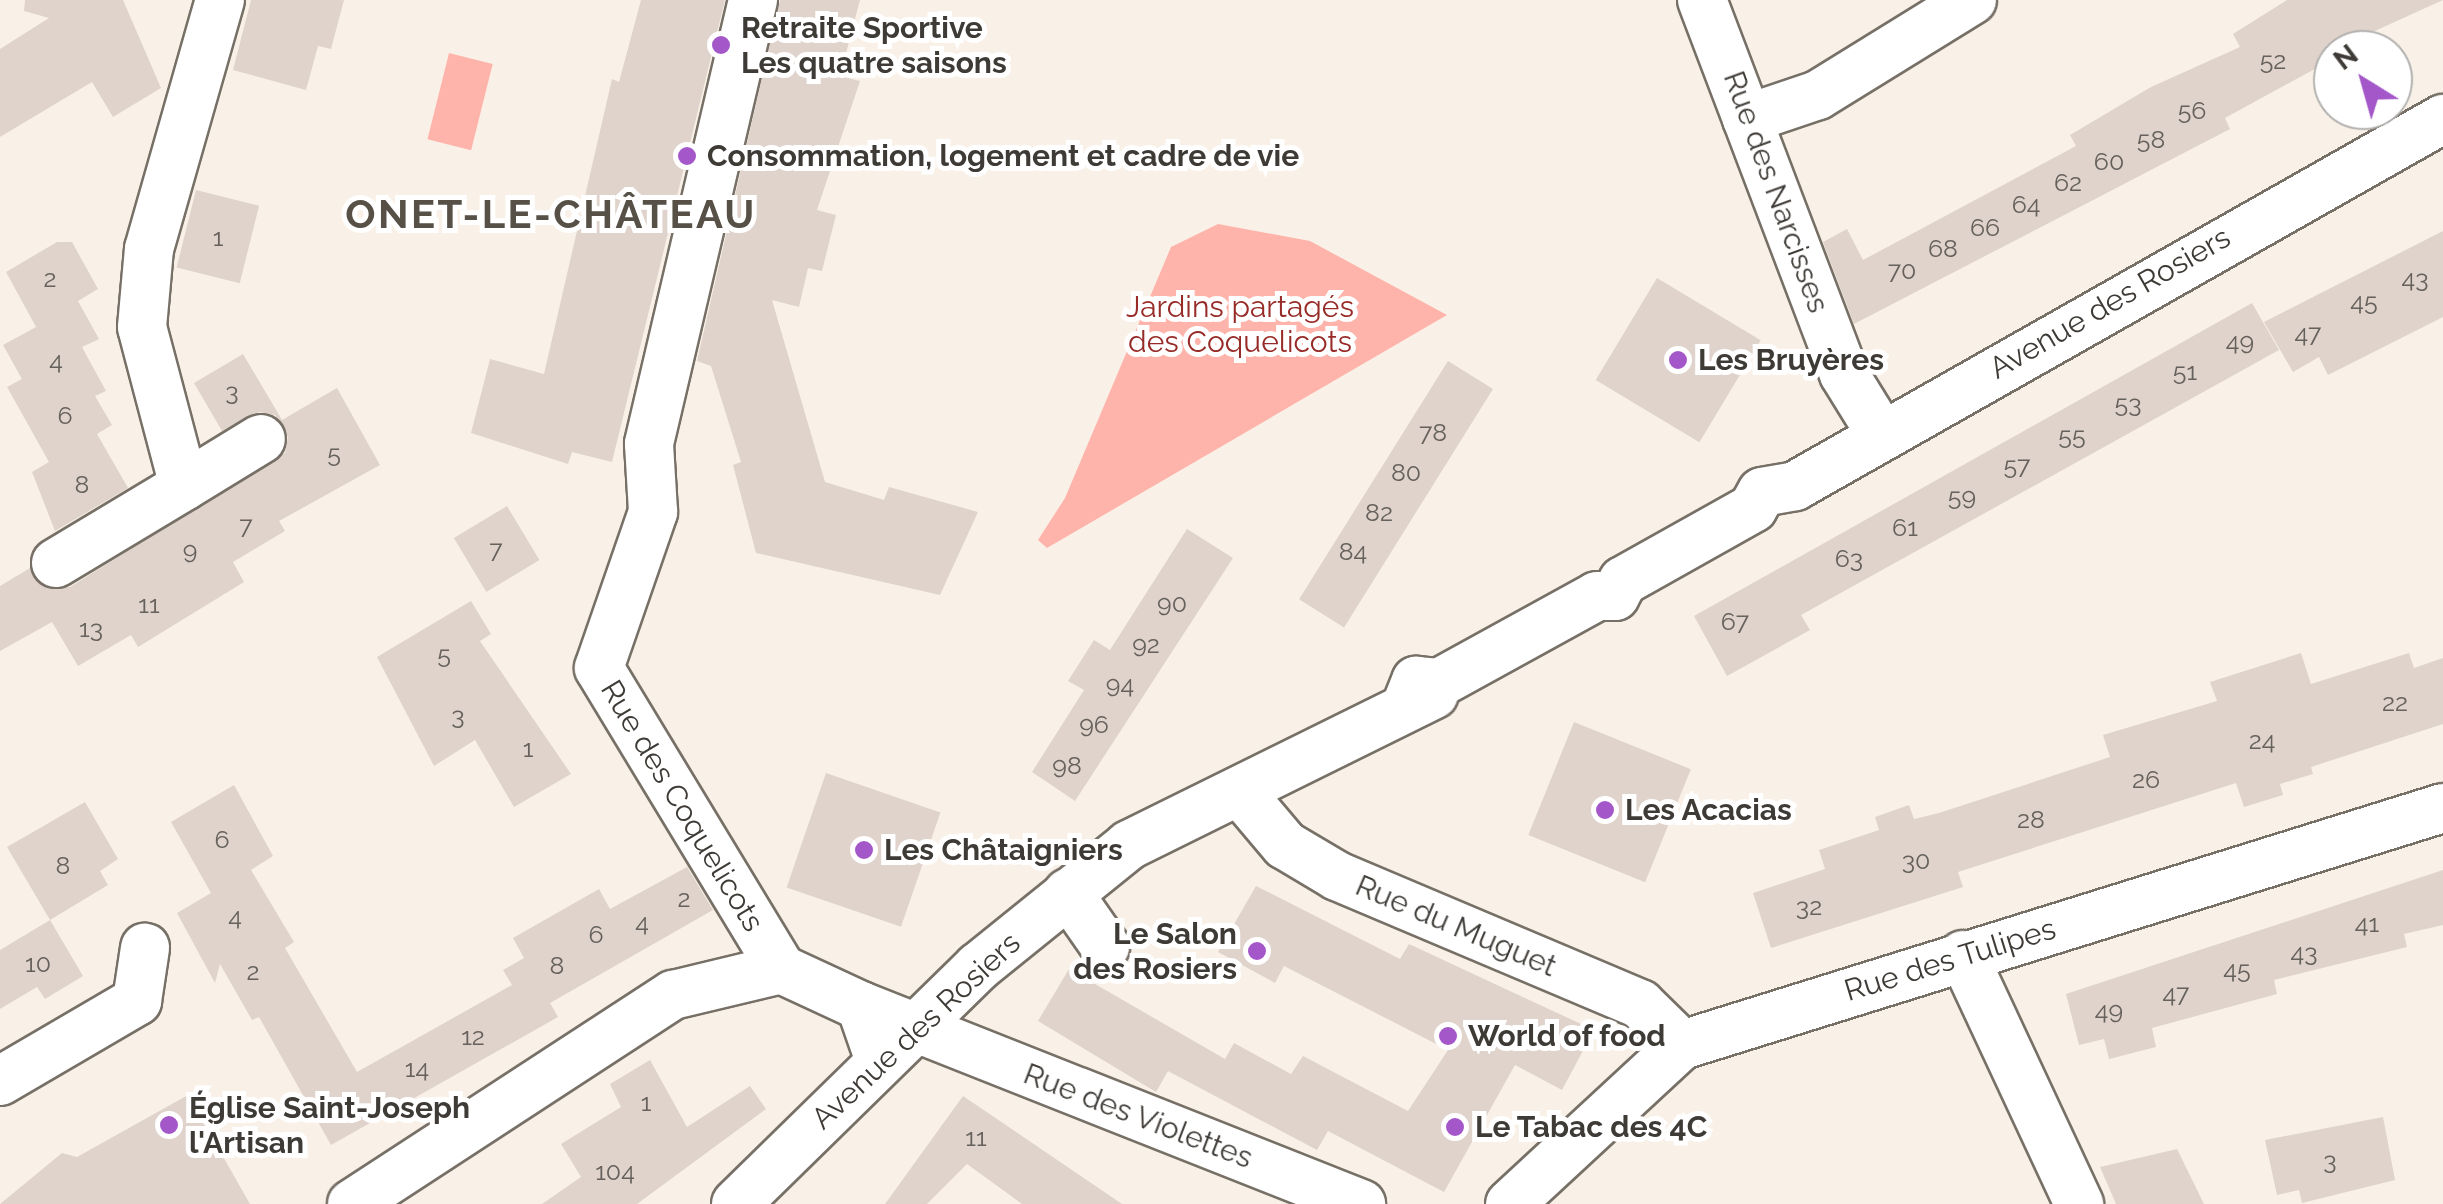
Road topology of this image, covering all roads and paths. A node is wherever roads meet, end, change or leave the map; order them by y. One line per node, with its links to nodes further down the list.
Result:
1 (220, 0): 9 (street)
2 (753, 0): 17 (street, Rue des Coquelicots)
3 (1702, 0): 5 (street, Rue des Narcisses)
4 (1972, 0): 5 (street)
5 (1747, 119): 7 (street, Rue des Narcisses)
6 (2443, 119): 7 (street, Avenue des Rosiers)
7 (1882, 434): 11 (street, Avenue des Rosiers)
8 (261, 439): 9 (street)
9 (184, 486): 10 (street)
10 (56, 563)
11 (1241, 793): 13 (street, Avenue des Rosiers); 20 (street, Rue du Muguet)
12 (2443, 808): 16 (street, Rue des Tulipes)
13 (1087, 881): 14 (street); 19 (street, Avenue des Rosiers)
14 (1105, 946)
15 (145, 948): 22 (street)
16 (1963, 956): 20 (street, Rue des Tulipes); 27 (street)
17 (781, 969): 18 (street, Rue des Violettes); 23 (street)
18 (861, 1006): 19 (street, Rue des Violettes); 21 (street)
19 (916, 1026): 21 (street, Avenue des Rosiers); 25 (street, Rue des Violettes)
20 (1682, 1045): 26 (street, Rue des Tulipes)
21 (880, 1061): 24 (street, Avenue des Rosiers)
22 (0, 1080)
23 (352, 1204)
24 (736, 1204)
25 (1361, 1204)
26 (1510, 1204)
27 (2080, 1204)

